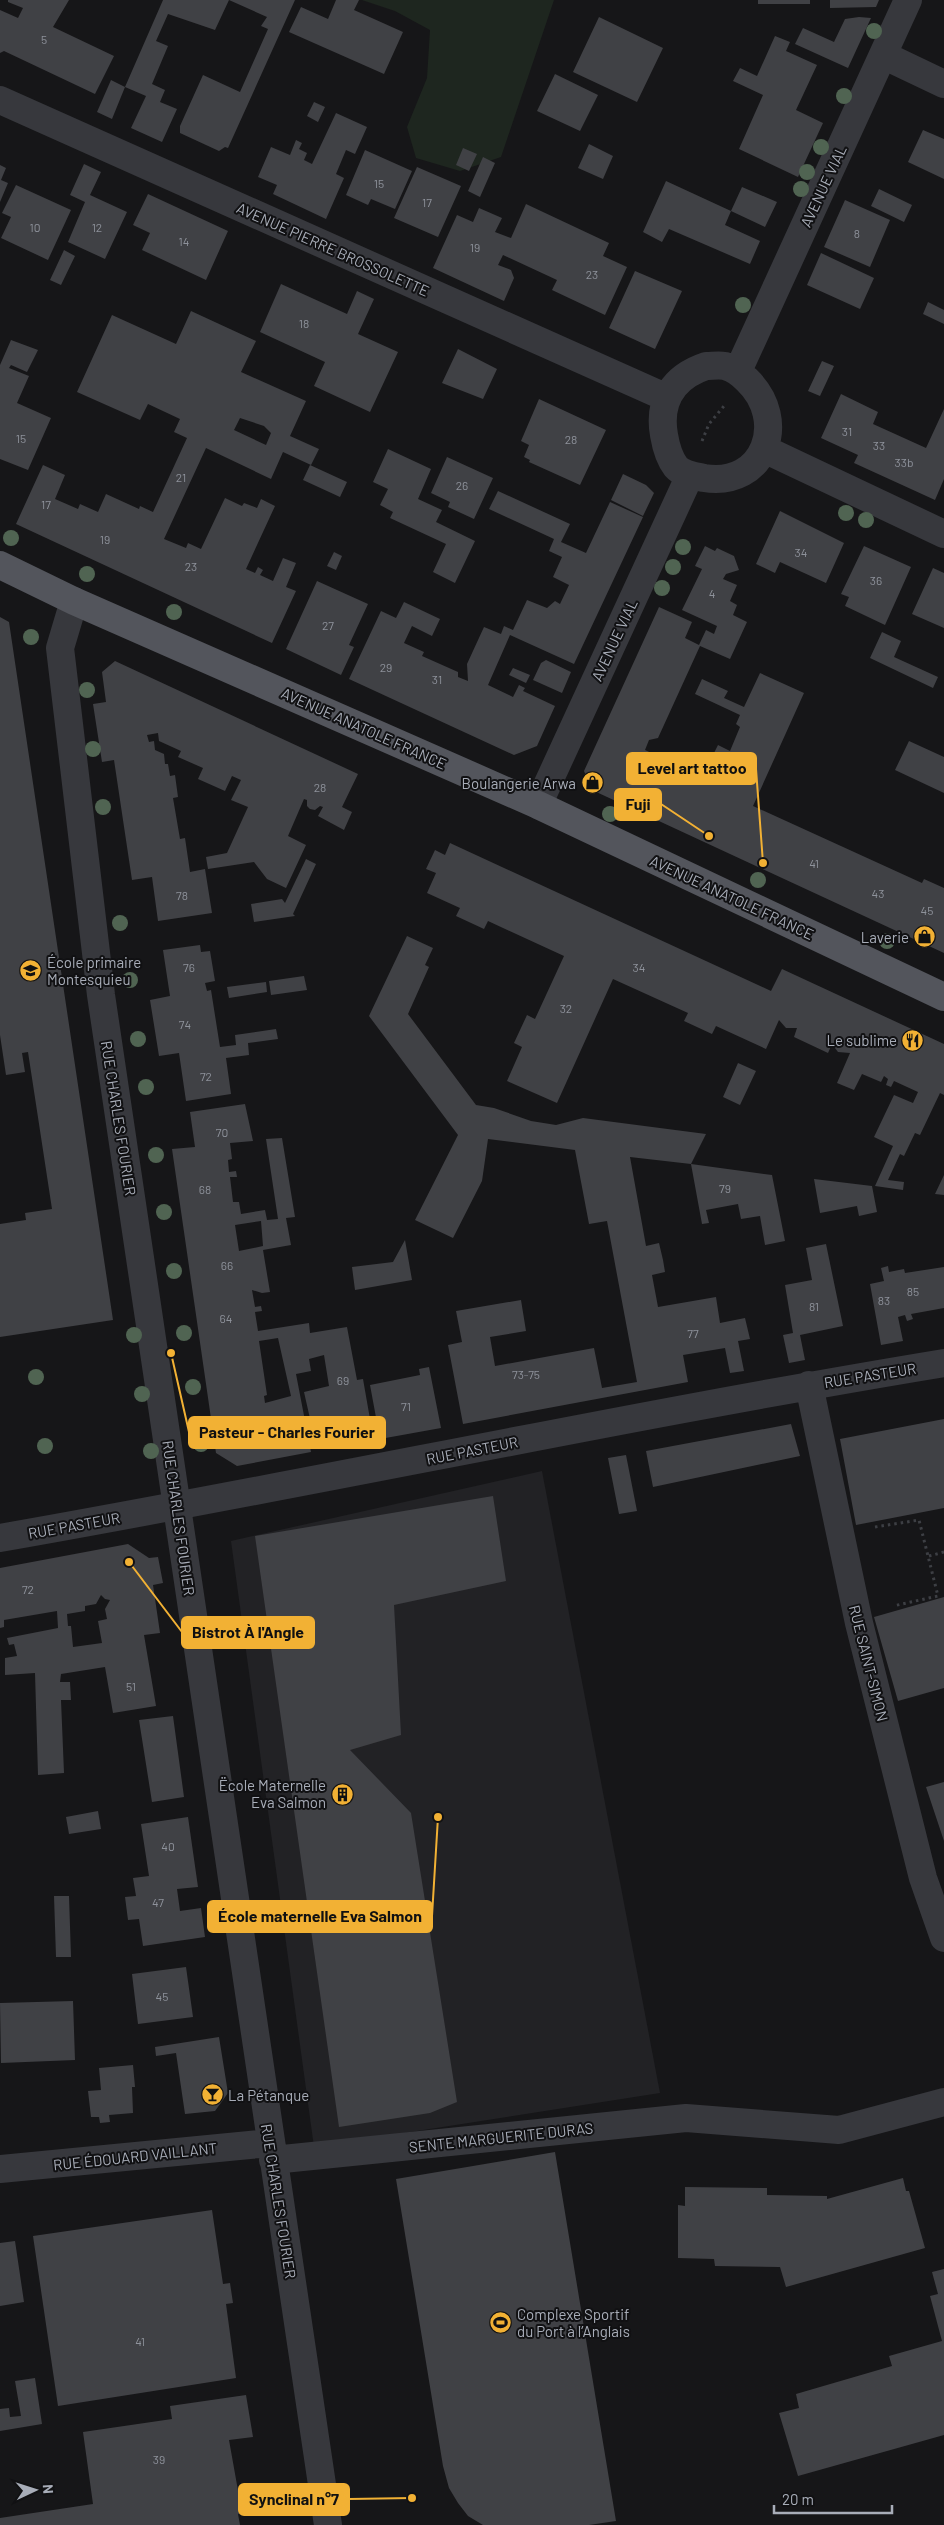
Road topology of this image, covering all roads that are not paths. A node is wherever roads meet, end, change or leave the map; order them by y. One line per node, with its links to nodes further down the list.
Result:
1 (908, 0): 2 (street, AVENUE VIAL)
2 (883, 56): 3 (street); 5 (street, AVENUE VIAL)
3 (944, 84)
4 (0, 100): 6 (street, AVENUE PIERRE BROSSOLETTE)
5 (738, 371): 6 (street); 7 (street)
6 (665, 397): 8 (street)
7 (764, 448): 8 (street); 9 (street)
8 (690, 475): 12 (street, AVENUE VIAL)
9 (944, 534)
10 (0, 565): 11 (main road, AVENUE ANATOLE FRANCE)
11 (74, 600): 12 (main road, AVENUE ANATOLE FRANCE); 16 (street, RUE CHARLES FOURIER)
12 (538, 805): 13 (main road, AVENUE ANATOLE FRANCE)
13 (944, 997)
14 (944, 1363): 15 (street, RUE PASTEUR)
15 (809, 1385): 16 (street, RUE PASTEUR); 18 (street, RUE SAINT-SIMON)
16 (178, 1507): 17 (street, RUE PASTEUR); 20 (street, RUE CHARLES FOURIER)
17 (0, 1538)
18 (944, 1938)
19 (944, 2102): 20 (street, SENTE MARGUERITE DURAS)
20 (272, 2151): 21 (street, RUE ÉDOUARD VAILLANT); 22 (street, RUE CHARLES FOURIER)
21 (0, 2169)
22 (328, 2525)

